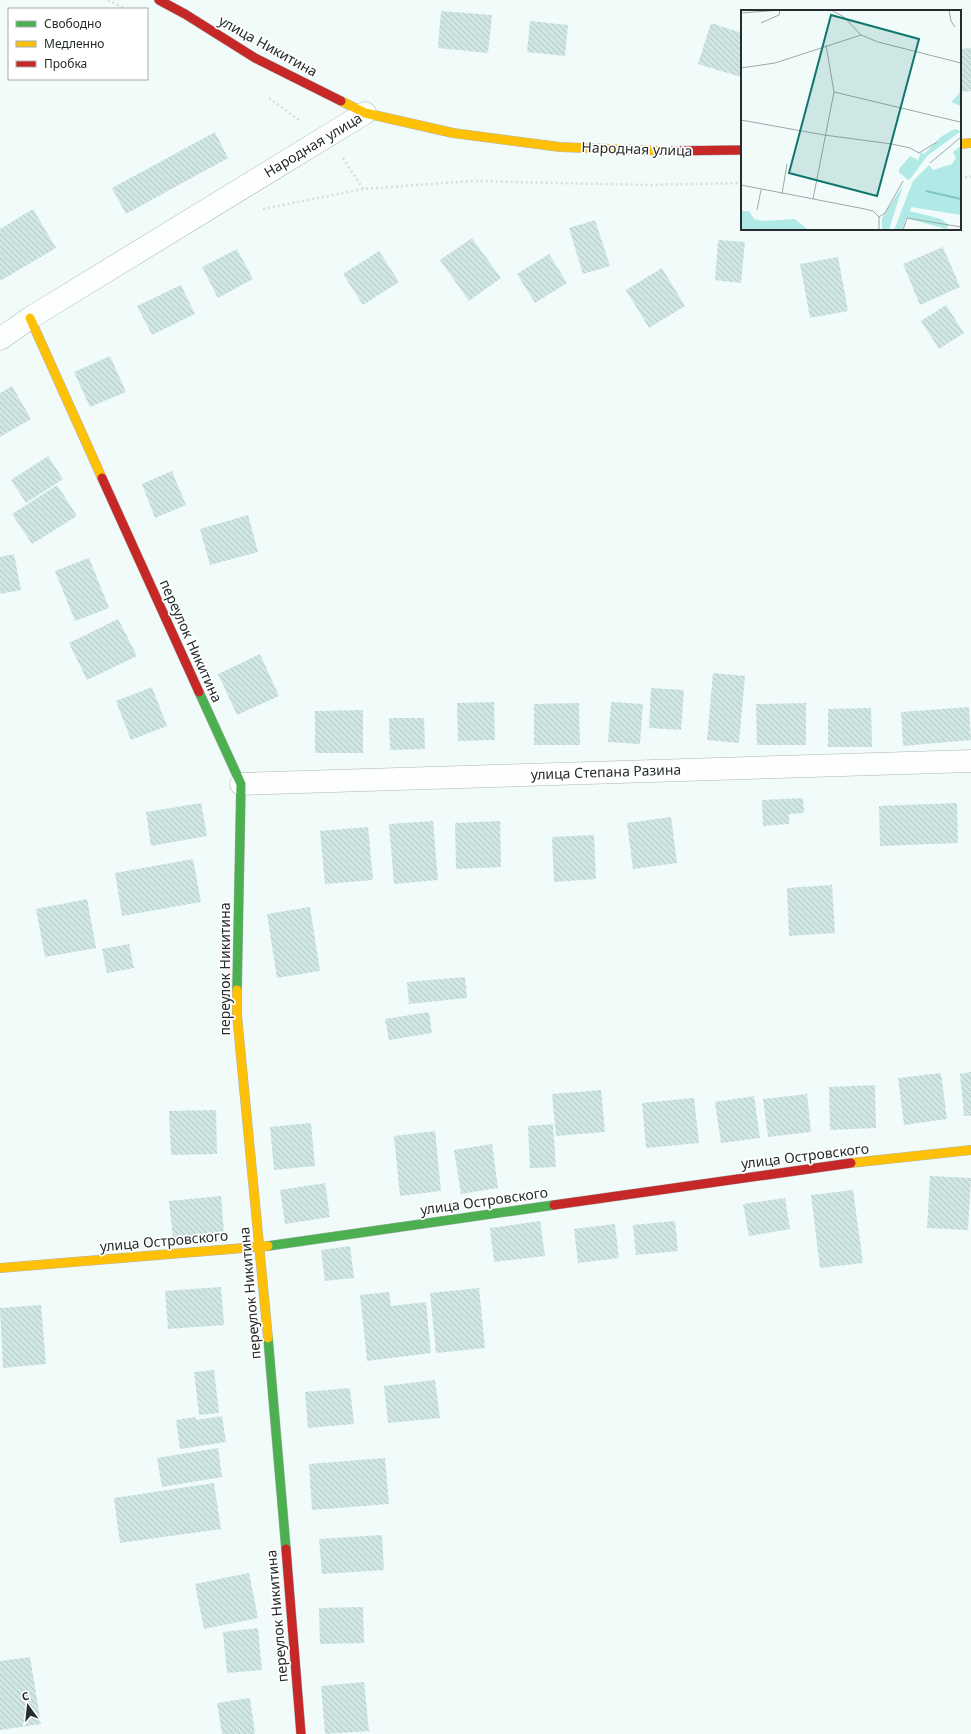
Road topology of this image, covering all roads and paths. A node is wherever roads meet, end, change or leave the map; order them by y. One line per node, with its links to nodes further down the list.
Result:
1 (108, 0): 4 (path)
2 (159, 0): 3 (street, улица Никитина)
3 (178, 7): 6 (street, улица Никитина)
4 (124, 8)
5 (266, 96): 7 (path)
6 (365, 113): 7 (street, Народная улица); 10 (street, Народная улица)
7 (328, 134): 12 (path); 14 (street, Народная улица)
8 (971, 143): 9 (street)
9 (961, 144)
10 (741, 150)
11 (741, 183): 12 (path)
12 (363, 189): 13 (path)
13 (262, 210)
14 (30, 318): 15 (street, Народная улица); 17 (street, переулок Никитина)
15 (0, 339)
16 (971, 761): 17 (street, улица Степана Разина)
17 (240, 784): 19 (street, переулок Никитина)
18 (971, 1150): 19 (street, улица Островского)
19 (261, 1247): 20 (street, улица Островского); 21 (street, переулок Никитина)
20 (0, 1268)
21 (301, 1734)

